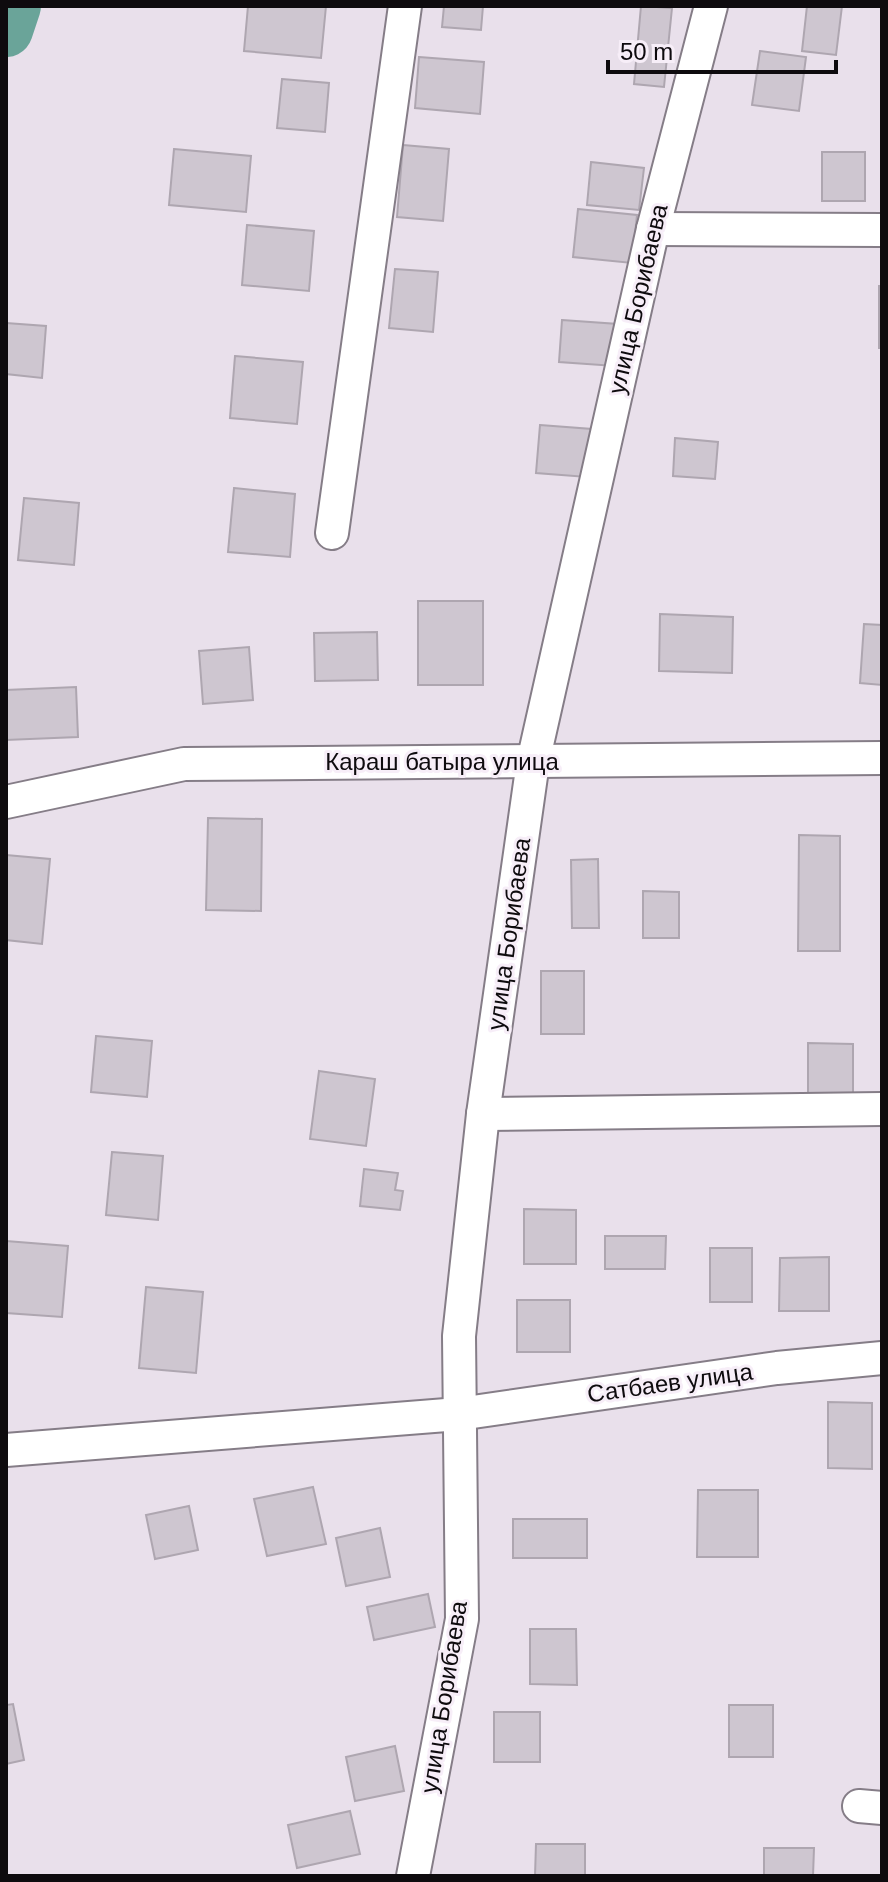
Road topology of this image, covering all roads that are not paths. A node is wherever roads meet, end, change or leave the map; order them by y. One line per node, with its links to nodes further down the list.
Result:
1 (405, 6): 5 (street)
2 (711, 6): 3 (street, улица Борибаева)
3 (653, 229): 4 (street); 7 (street, улица Борибаева)
4 (882, 230)
5 (332, 533)
6 (882, 758): 7 (street, Караш батыра улица)
7 (533, 762): 8 (street, Караш батыра улица); 10 (street, улица Борибаева)
8 (6, 802)
9 (882, 1109): 10 (street)
10 (483, 1114): 12 (street, улица Борибаева)
11 (882, 1358): 12 (street, Сатбаев улица)
12 (459, 1414): 13 (street, Сатбаев улица); 14 (street, улица Борибаева)
13 (6, 1450)
14 (413, 1876)

